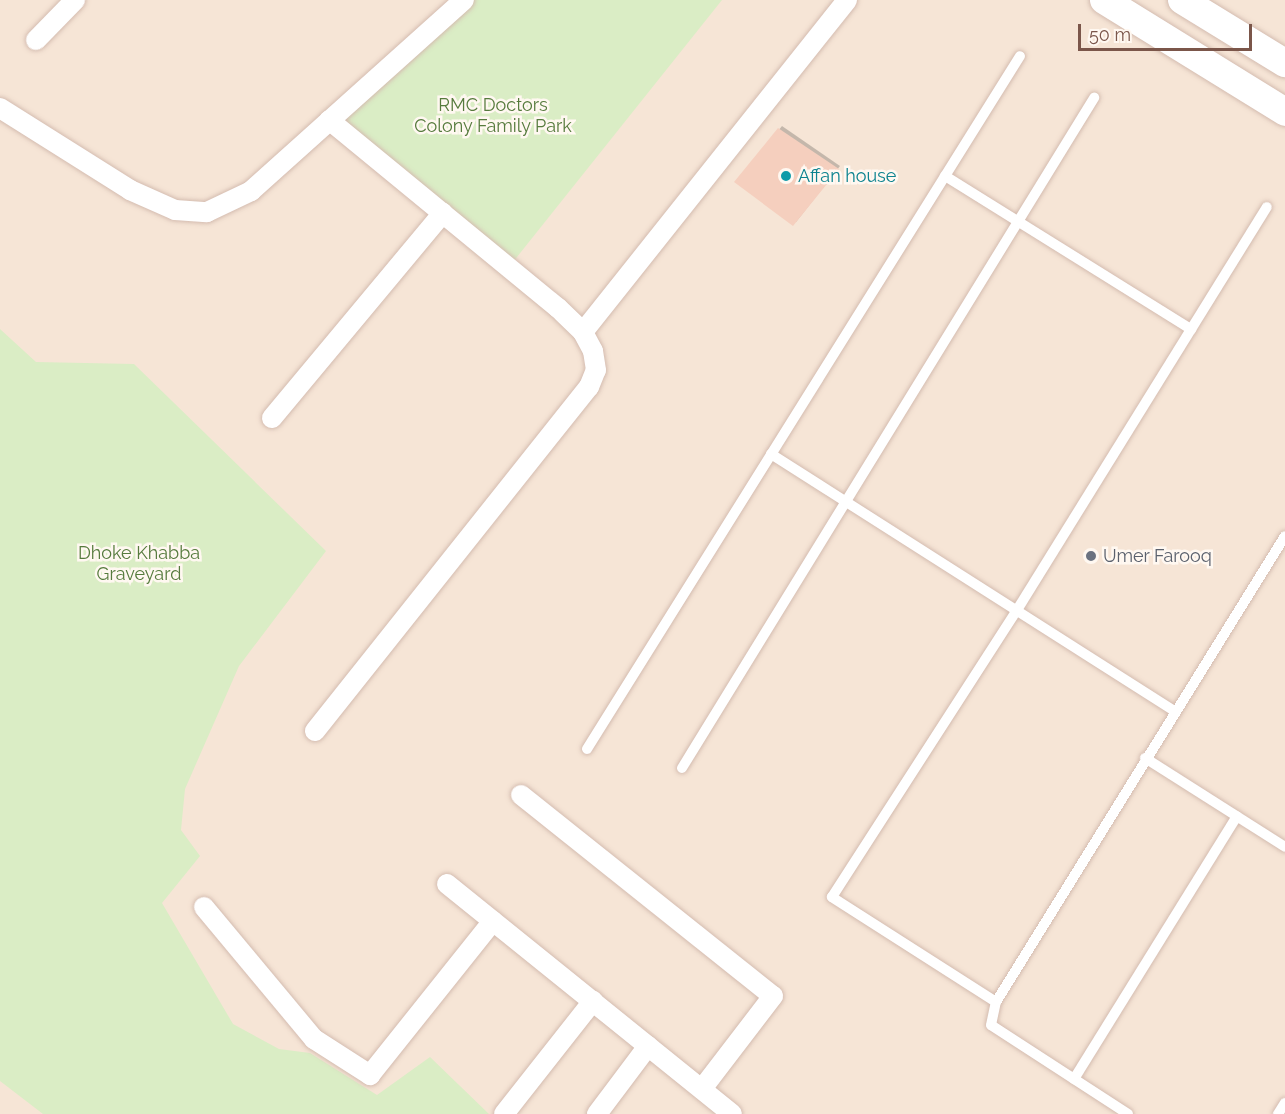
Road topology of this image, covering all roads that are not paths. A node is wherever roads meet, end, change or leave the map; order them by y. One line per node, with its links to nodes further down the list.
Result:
1 (75, 0): 6 (street)
2 (464, 0): 12 (street)
3 (847, 0): 18 (street)
4 (1104, 0): 11 (main road)
5 (1182, 0): 8 (main road)
6 (36, 40)
7 (1020, 56): 13 (lane)
8 (1285, 63)
9 (1094, 98): 16 (lane)
10 (0, 108): 12 (street)
11 (1285, 112)
12 (329, 120): 15 (street)
13 (945, 176): 16 (lane); 20 (lane)
14 (1266, 207): 17 (lane)
15 (443, 213): 18 (street); 19 (street)
16 (1018, 222): 17 (lane); 21 (lane)
17 (1191, 328): 23 (lane)
18 (583, 332): 25 (street)
19 (272, 418)
20 (771, 453): 21 (lane); 26 (lane)
21 (846, 501): 23 (lane); 28 (lane)
22 (1285, 536): 24 (lane)
23 (1017, 610): 24 (lane); 36 (lane)
24 (1174, 711): 27 (lane)
25 (315, 730)
26 (587, 749)
27 (1145, 758): 30 (lane); 36 (lane)
28 (682, 768)
29 (521, 795): 39 (street)
30 (1237, 816): 31 (lane); 38 (lane)
31 (1285, 847)
32 (447, 884): 34 (street)
33 (204, 907): 34 (street)
34 (493, 921): 35 (street)
35 (593, 1002): 37 (street); 41 (street)
36 (996, 1002): 38 (lane)
37 (648, 1046): 39 (street); 42 (street)
38 (1074, 1079): 44 (lane)
39 (702, 1089): 43 (street)
40 (1285, 1103): 45 (lane)
41 (504, 1114)
42 (597, 1114)
43 (732, 1114)
44 (1128, 1114)
45 (1278, 1114)

